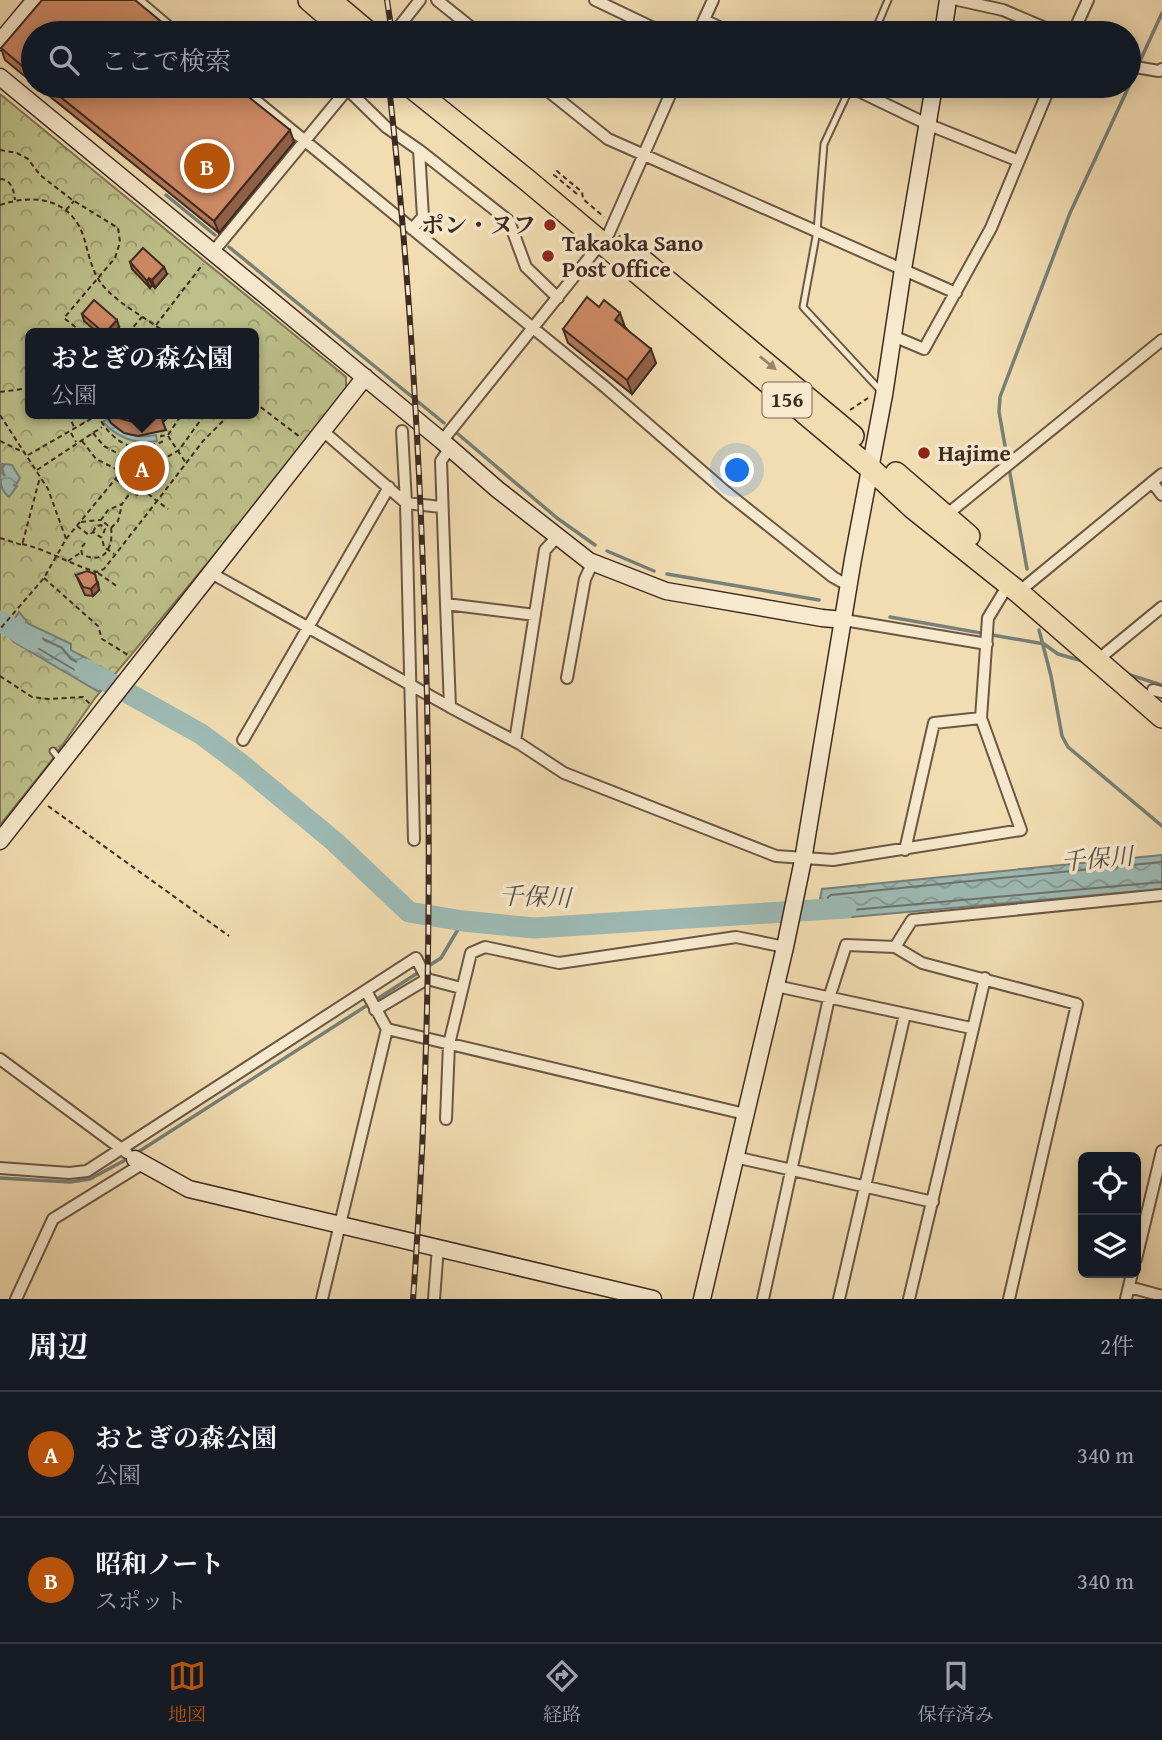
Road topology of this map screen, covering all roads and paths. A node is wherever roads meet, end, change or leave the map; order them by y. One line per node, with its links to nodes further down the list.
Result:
1 (35, 0): 24 (street)
2 (137, 0): 14 (street)
3 (309, 0): 15 (highway)
4 (330, 0): 16 (highway)
5 (420, 0): 17 (street)
6 (437, 0): 18 (street)
7 (596, 0): 19 (street)
8 (713, 0): 13 (street)
9 (888, 0): 20 (lane)
10 (948, 0): 21 (street)
11 (958, 0): 22 (street)
12 (1088, 0): 23 (street)
13 (704, 20)
14 (162, 21)
15 (334, 21)
16 (355, 21)
17 (403, 21)
18 (463, 21)
19 (639, 21)
20 (879, 21)
21 (945, 21)
22 (1029, 21)
23 (1078, 21)
24 (0, 42)
25 (1141, 69): 26 (street)
26 (1162, 69)
27 (0, 77): 28 (street)
28 (21, 94)
29 (26, 98): 56 (street)
30 (252, 98): 42 (street)
31 (340, 98): 42 (street)
32 (358, 98): 44 (street)
33 (424, 98): 55 (highway, 156)
34 (446, 98): 55 (highway, 156)
35 (557, 98): 45 (street)
36 (669, 98): 45 (street)
37 (845, 98): 54 (lane)
38 (875, 98): 41 (street)
39 (932, 98): 41 (street)
40 (1045, 98): 46 (street)
41 (928, 124): 46 (street); 57 (street)
42 (303, 141): 53 (street); 56 (street)
43 (0, 150): 50 (path)
44 (419, 150): 53 (street); 60 (street)
45 (643, 155): 54 (street); 55 (street)
46 (1018, 161): 59 (street)
47 (0, 179): 49 (path)
48 (577, 194): 55 (path)
49 (15, 200): 51 (path); 52 (path)
50 (74, 201): 52 (path); 58 (path)
51 (0, 205)
52 (66, 210): 58 (path)
53 (412, 229): 63 (street)
54 (817, 231): 57 (street); 72 (lane)
55 (607, 234): 60 (street); 100 (highway, 156)
56 (213, 252): 62 (path); 69 (street)
57 (903, 269): 59 (street); 67 (street)
58 (98, 277): 61 (path); 64 (path)
59 (956, 293): 67 (street)
60 (558, 298): 63 (street)
61 (142, 316): 62 (path); 65 (path)
62 (156, 325): 66 (path)
63 (533, 327): 94 (street); 146 (street)
64 (77, 328)
65 (132, 328)
66 (160, 328)
67 (893, 336): 72 (street)
68 (1162, 340): 121 (street)
69 (365, 377): 86 (street); 94 (street)
70 (25, 389): 71 (path)
71 (0, 392)
72 (876, 396): 75 (path); 100 (street)
73 (259, 406): 95 (path)
74 (0, 415): 98 (path)
75 (843, 415)
76 (70, 419): 85 (path)
77 (82, 419): 83 (path)
78 (91, 419): 83 (path)
79 (99, 419): 84 (path)
80 (179, 419): 90 (path)
81 (201, 419): 97 (path)
82 (226, 419): 101 (path)
83 (84, 424): 85 (path)
84 (103, 425): 88 (path); 96 (path)
85 (75, 429): 89 (path)
86 (323, 431): 95 (street); 112 (street)
87 (402, 431): 117 (street)
88 (92, 432): 91 (path); 99 (path)
89 (71, 433): 93 (path); 98 (path)
90 (168, 435): 96 (path); 97 (path)
91 (81, 440): 93 (path); 104 (path)
92 (0, 441): 98 (path)
93 (75, 441): 103 (path)
94 (446, 444): 119 (street); 130 (street)
95 (312, 446): 143 (street)
96 (140, 448): 99 (path)
97 (179, 450): 101 (path); 108 (path)
98 (27, 454): 103 (path)
99 (131, 460): 102 (path)
100 (872, 461): 121 (highway, 156); 145 (highway, 156); 146 (street)
101 (186, 463): 116 (path)
102 (127, 465): 104 (path); 106 (path)
103 (36, 470): 107 (path)
104 (122, 472): 109 (path)
105 (1162, 474): 110 (street)
106 (138, 475): 108 (path); 111 (path)
107 (41, 477): 133 (path); 135 (path)
108 (142, 478): 113 (path)
109 (116, 479): 111 (path); 123 (path)
110 (1152, 482): 115 (street); 145 (street)
111 (127, 488): 114 (path)
112 (389, 488): 117 (street); 152 (street)
113 (142, 489): 114 (path); 116 (path)
114 (132, 491): 118 (path)
115 (1162, 495)
116 (157, 500): 120 (path); 138 (path)
117 (406, 503): 119 (street); 159 (street)
118 (121, 504): 122 (path); 127 (path)
119 (441, 507): 148 (street)
120 (168, 509)
121 (945, 516): 145 (highway, 156)
122 (101, 520): 123 (path); 124 (path)
123 (81, 522): 126 (path)
124 (106, 524): 125 (path); 127 (path); 128 (path)
125 (101, 525): 128 (path); 129 (path)
126 (77, 526): 129 (path); 133 (path)
127 (111, 528): 136 (path)
128 (105, 529): 132 (path)
129 (93, 532): 132 (path)
130 (557, 537): 141 (street); 150 (street)
131 (0, 538): 135 (path)
132 (102, 538): 136 (path)
133 (66, 539): 139 (path)
134 (85, 543): 137 (path)
135 (22, 544): 139 (path)
136 (108, 550): 137 (path); 138 (path)
137 (81, 552): 140 (path)
138 (115, 555): 142 (path)
139 (58, 556): 140 (path); 144 (path)
140 (68, 561): 142 (path)
141 (593, 562): 151 (street); 158 (street)
142 (97, 572): 147 (path)
143 (211, 573): 152 (street); 156 (street)
144 (44, 578): 153 (path); 156 (path)
145 (1017, 585): 154 (street); 155 (highway, 156); 163 (highway, 156)
146 (849, 586): 151 (street)
147 (118, 587)
148 (446, 604): 150 (street); 161 (street)
149 (1162, 607): 155 (street)
150 (535, 615): 166 (street)
151 (844, 620): 154 (street); 171 (street)
152 (309, 626): 159 (street); 165 (street)
153 (0, 629)
154 (987, 644): 164 (street)
155 (1106, 653): 160 (highway, 156)
156 (137, 667): 162 (street)
157 (0, 676): 162 (path)
158 (567, 678)
159 (412, 686): 161 (street); 168 (street)
160 (1159, 694)
161 (450, 707): 166 (street)
162 (104, 710): 167 (street)
163 (1162, 717)
164 (981, 718): 170 (street); 170 (street)
165 (243, 740)
166 (515, 741): 171 (street)
167 (27, 801): 169 (street); 173 (path)
168 (414, 840)
169 (0, 841)
170 (905, 850): 171 (street)
171 (803, 860): 174 (street)
172 (1162, 895): 175 (street)
173 (229, 936)
174 (786, 939): 178 (street); 179 (street)
175 (895, 947): 176 (street); 181 (street)
176 (985, 978): 184 (street); 211 (street)
177 (427, 979): 179 (street); 180 (street); 182 (street)
178 (776, 986): 181 (street); 188 (street)
179 (461, 988): 186 (street)
180 (366, 991): 182 (street); 191 (street)
181 (829, 998): 183 (street); 194 (street)
182 (375, 1010): 185 (street)
183 (905, 1014): 184 (street); 195 (street)
184 (971, 1028): 196 (street)
185 (387, 1029): 186 (street); 197 (street)
186 (449, 1044): 188 (street); 189 (street)
187 (0, 1059): 191 (street)
188 (745, 1114): 192 (street)
189 (446, 1119)
190 (1162, 1151): 198 (street)
191 (132, 1157): 193 (street); 197 (street); 203 (street)
192 (735, 1157): 194 (street); 207 (street)
193 (0, 1168)
194 (792, 1170): 195 (street); 208 (street)
195 (864, 1186): 196 (street); 209 (street)
196 (933, 1202): 210 (street)
197 (338, 1225): 199 (street); 204 (street)
198 (1141, 1238)
199 (438, 1247): 205 (street); 206 (street)
200 (1131, 1278): 201 (street)
201 (1129, 1287): 202 (street); 212 (street)
202 (1162, 1296)
203 (16, 1299)
204 (322, 1299)
205 (434, 1299)
206 (653, 1299)
207 (702, 1299)
208 (763, 1299)
209 (839, 1299)
210 (909, 1299)
211 (1009, 1299)
212 (1126, 1299)

